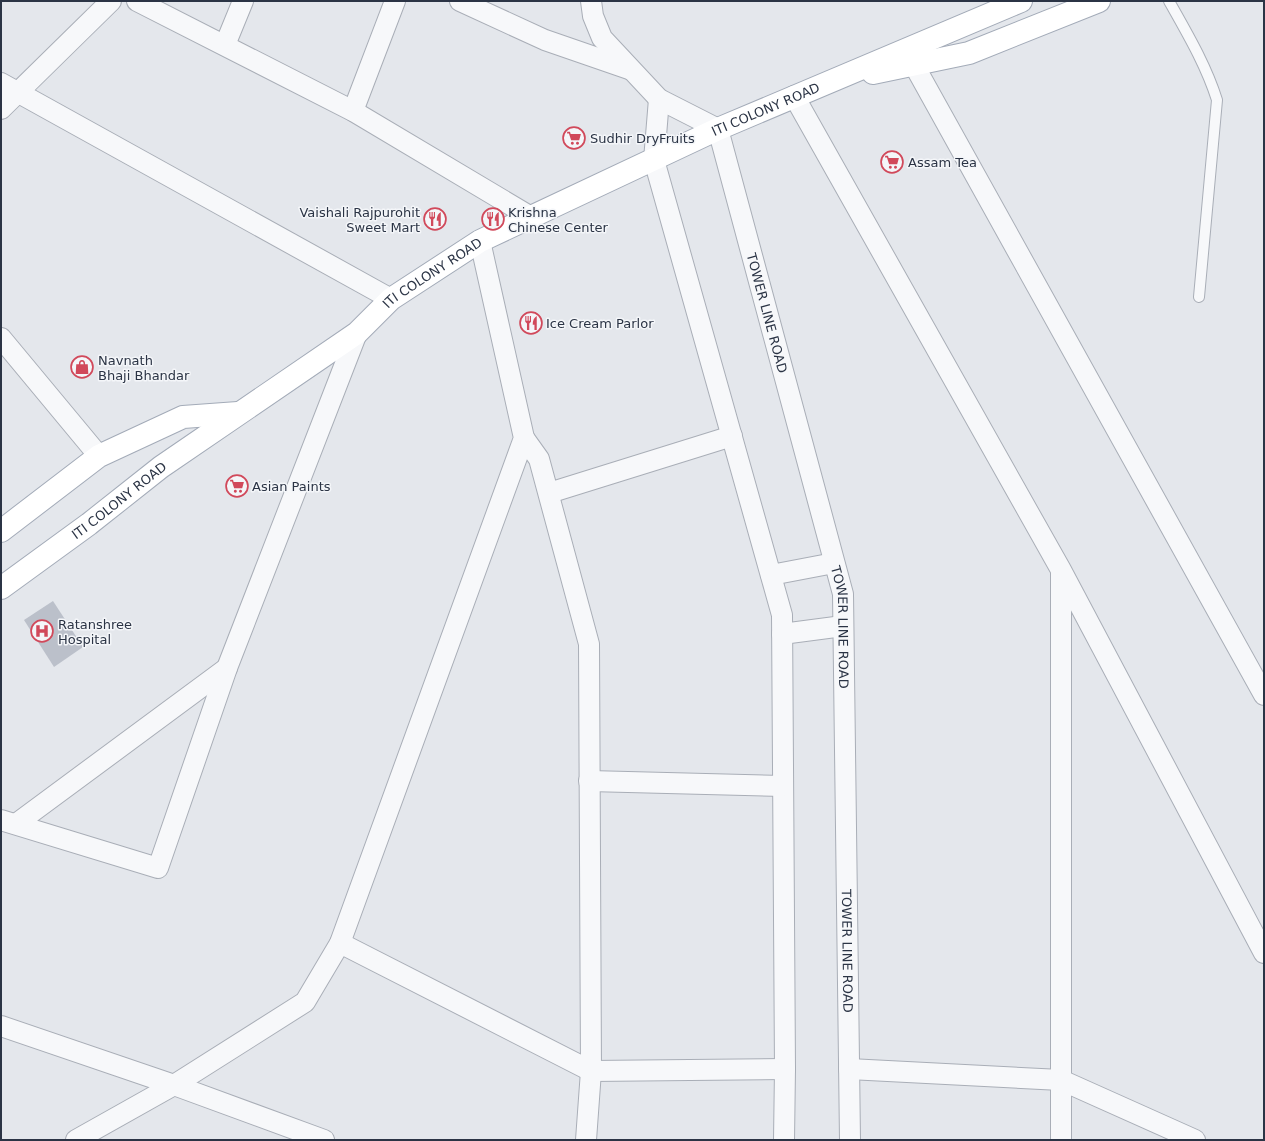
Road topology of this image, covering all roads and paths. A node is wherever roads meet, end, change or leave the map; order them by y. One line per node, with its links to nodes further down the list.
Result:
1 (111, 1): 15 (street)
2 (137, 1): 10 (street)
3 (243, 1): 10 (street)
4 (395, 1): 19 (street)
5 (460, 1): 12 (street)
6 (591, 1): 12 (street)
7 (1021, 1): 13 (main road, ITI COLONY ROAD)
8 (1099, 1): 11 (main road)
9 (1169, 1): 24 (lane)
10 (225, 45): 19 (street)
11 (914, 65): 13 (main road); 41 (street)
12 (631, 70): 17 (street)
13 (827, 82): 16 (main road, ITI COLONY ROAD)
14 (1, 83): 15 (street)
15 (19, 93): 18 (street); 25 (street)
16 (794, 96): 20 (main road, ITI COLONY ROAD); 35 (street)
17 (659, 99): 20 (street); 21 (street)
18 (1, 109)
19 (353, 111): 22 (street)
20 (718, 130): 21 (main road, ITI COLONY ROAD); 34 (street, TOWER LINE ROAD)
21 (654, 160): 22 (main road, ITI COLONY ROAD); 29 (street)
22 (530, 217): 23 (main road, ITI COLONY ROAD)
23 (480, 241): 25 (main road, ITI COLONY ROAD); 30 (street)
24 (1199, 297)
25 (391, 299): 26 (main road, ITI COLONY ROAD)
26 (356, 332): 28 (main road, ITI COLONY ROAD); 40 (street)
27 (1, 338): 31 (street)
28 (238, 413): 31 (main road); 37 (main road, ITI COLONY ROAD)
29 (732, 436): 32 (street); 36 (street)
30 (524, 438): 32 (street); 45 (street)
31 (100, 456): 33 (main road)
32 (549, 493): 42 (street)
33 (1, 531)
34 (834, 563): 36 (street); 38 (street, TOWER LINE ROAD)
35 (1061, 570): 46 (street); 51 (street)
36 (771, 575): 39 (street)
37 (1, 588)
38 (843, 626): 39 (street); 49 (street, TOWER LINE ROAD)
39 (782, 634): 43 (street)
40 (227, 668): 44 (street); 44 (street)
41 (1264, 695)
42 (589, 781): 43 (street); 50 (street)
43 (783, 786): 48 (street)
44 (8, 822)
45 (340, 943): 50 (street); 52 (street)
46 (1264, 953)
47 (1, 1026): 52 (street)
48 (785, 1069): 50 (street); 56 (street)
49 (850, 1069): 51 (street); 57 (street, TOWER LINE ROAD)
50 (591, 1071): 55 (street)
51 (1061, 1080): 58 (street); 59 (street)
52 (174, 1085): 53 (street); 54 (street)
53 (76, 1140)
54 (324, 1140)
55 (586, 1140)
56 (784, 1140)
57 (850, 1140)
58 (1061, 1140)
59 (1195, 1140)

